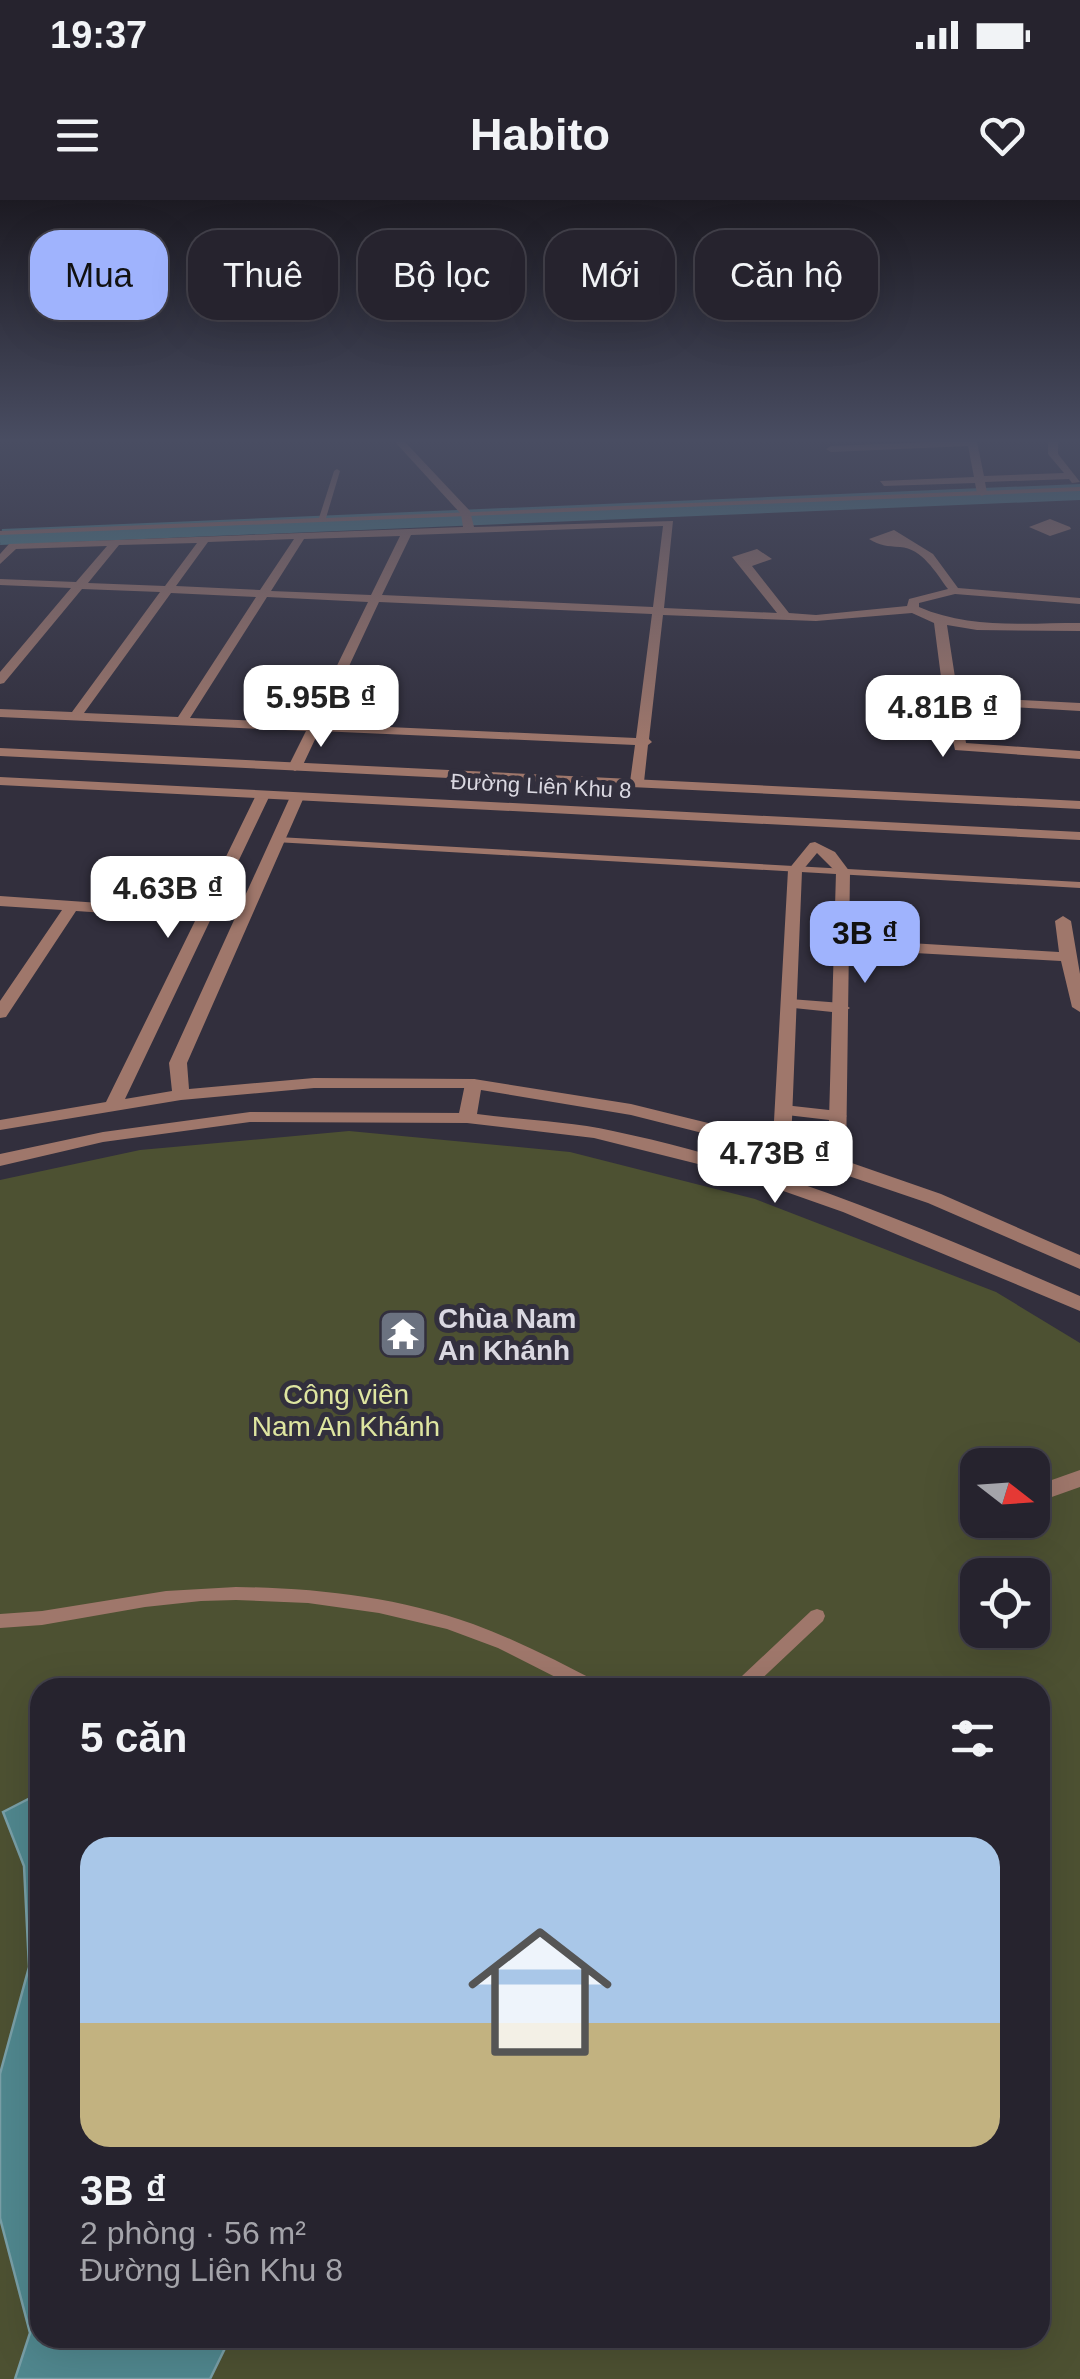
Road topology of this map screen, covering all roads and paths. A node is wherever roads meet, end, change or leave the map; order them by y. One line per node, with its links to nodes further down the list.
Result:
1 (72, 544): 9 (street)
2 (114, 544): 11 (street)
3 (202, 544): 12 (street)
4 (296, 544): 14 (street)
5 (401, 544): 15 (street)
6 (667, 544): 18 (street)
7 (906, 544): 13 (street)
8 (742, 561): 19 (street)
9 (0, 562)
10 (0, 582): 11 (street)
11 (79, 586): 12 (street); 22 (street)
12 (168, 590): 14 (street); 26 (street)
13 (955, 591): 16 (street); 17 (street)
14 (262, 594): 15 (street); 27 (street)
15 (374, 599): 18 (street); 28 (street)
16 (1080, 601)
17 (913, 609): 19 (street); 20 (street)
18 (661, 612): 19 (street); 29 (street)
19 (786, 617)
20 (940, 620): 21 (street); 23 (street)
21 (1076, 631)
22 (0, 680)
23 (950, 700): 24 (street); 31 (street)
24 (1080, 707)
25 (0, 713): 26 (street)
26 (76, 716): 27 (street)
27 (180, 722): 28 (street)
28 (310, 728): 29 (street); 32 (street)
29 (645, 742): 34 (street)
30 (0, 752): 32 (street, Đường Liên Khu 8)
31 (1080, 755)
32 (295, 767): 34 (street, Đường Liên Khu 8)
33 (0, 781): 36 (street, Đường Liên Khu 8)
34 (637, 782): 35 (street, Đường Liên Khu 8)
35 (814, 792): 38 (street, Đường Liên Khu 8); 39 (street)
36 (262, 795): 37 (street, Đường Liên Khu 8); 48 (street)
37 (297, 796): 39 (street, Đường Liên Khu 8); 41 (street)
38 (1080, 805)
39 (815, 823): 40 (street, Đường Liên Khu 8); 42 (street)
40 (1080, 836)
41 (278, 840): 43 (lane); 53 (street)
42 (815, 846): 43 (street); 44 (street)
43 (796, 870): 44 (lane); 54 (street)
44 (843, 872): 45 (lane); 50 (street)
45 (1080, 885)
46 (0, 901): 47 (street)
47 (72, 906): 48 (street); 57 (street)
48 (206, 915): 52 (street)
49 (1063, 921): 51 (street)
50 (843, 944): 51 (street); 56 (street)
51 (1068, 958): 55 (street)
52 (182, 965): 53 (street); 60 (street)
53 (220, 968): 59 (street)
54 (790, 1004): 56 (street); 61 (street)
55 (1080, 1007)
56 (842, 1008): 62 (street)
57 (0, 1013)
58 (474, 1084): 59 (street); 63 (street); 65 (street)
59 (181, 1095): 60 (street)
60 (114, 1106): 64 (street)
61 (784, 1110): 62 (street); 65 (street)
62 (838, 1116): 67 (street)
63 (467, 1118): 66 (street); 69 (street)
64 (0, 1125)
65 (782, 1146): 67 (street)
66 (0, 1160)
67 (836, 1162): 68 (street)
68 (1080, 1264)
69 (1080, 1304)
70 (1080, 1478): 71 (street)
71 (1050, 1489)
72 (818, 1616): 75 (lane)
73 (0, 1621): 74 (lane)
74 (572, 1678)
75 (751, 1678)

